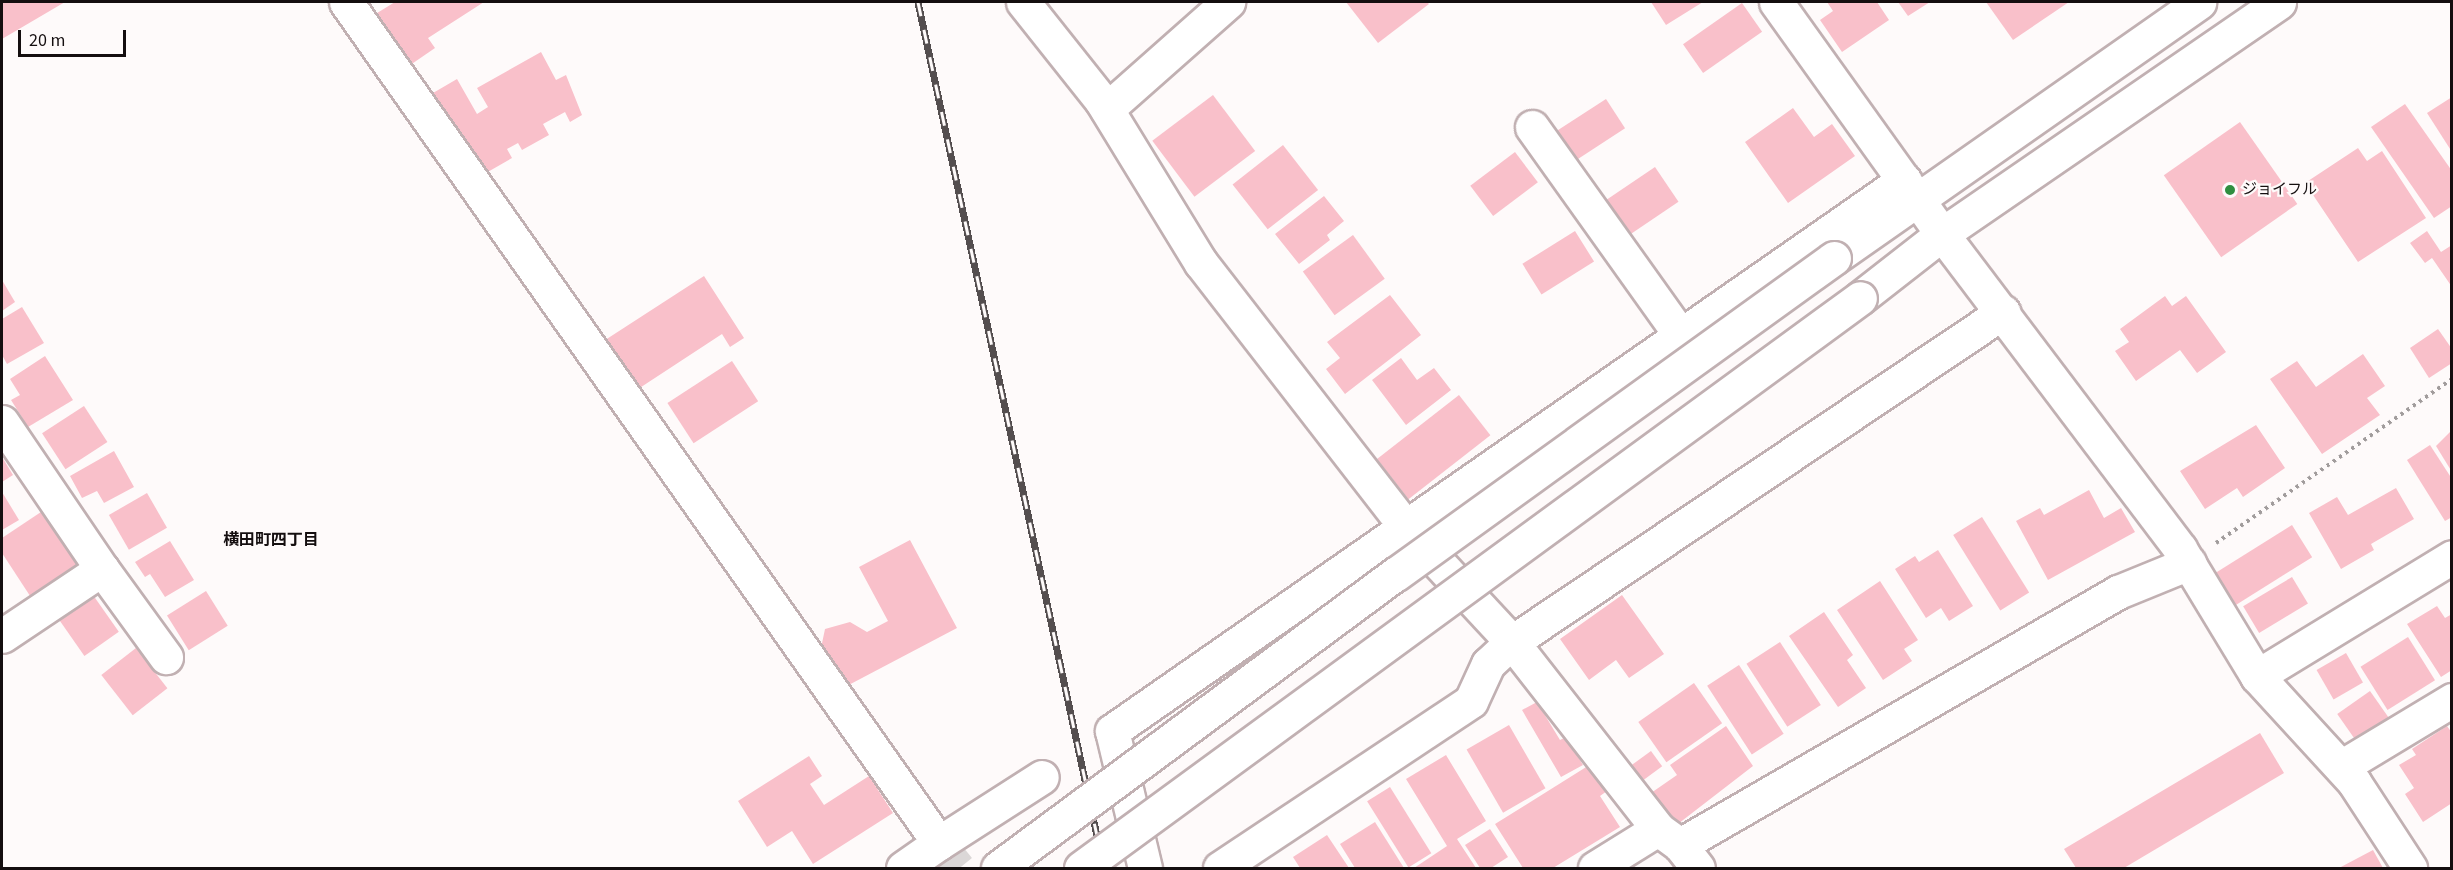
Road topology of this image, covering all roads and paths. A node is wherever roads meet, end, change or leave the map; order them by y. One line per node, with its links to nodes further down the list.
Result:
1 (346, 2): 26 (street)
2 (1023, 2): 7 (street)
3 (1228, 2): 7 (street)
4 (1776, 2): 9 (street)
5 (2199, 2): 9 (street)
6 (2279, 2): 10 (street)
7 (1107, 109): 15 (street)
8 (1532, 127): 12 (street)
9 (1910, 189): 10 (street); 12 (street); 29 (street, bridge)
10 (1942, 234): 11 (street); 30 (street, bridge)
11 (2003, 312): 17 (street); 20 (street)
12 (1681, 336): 15 (street)
13 (2451, 379): 17 (path)
14 (2, 422): 18 (street)
15 (1407, 529): 20 (street); 31 (street)
16 (2451, 557): 22 (street)
17 (2188, 562): 22 (street); 27 (street)
18 (102, 569): 19 (street); 21 (street)
19 (2, 636)
20 (1512, 642): 27 (street); 32 (street)
21 (166, 657)
22 (2257, 676): 24 (street)
23 (2451, 700): 24 (street)
24 (2341, 767): 34 (street)
25 (1042, 777): 26 (street)
26 (939, 843): 28 (street)
27 (1678, 847): 33 (street)
28 (903, 868)
29 (998, 868)
30 (1081, 868)
31 (1146, 868)
32 (1220, 868)
33 (1595, 868)
34 (2410, 868)

